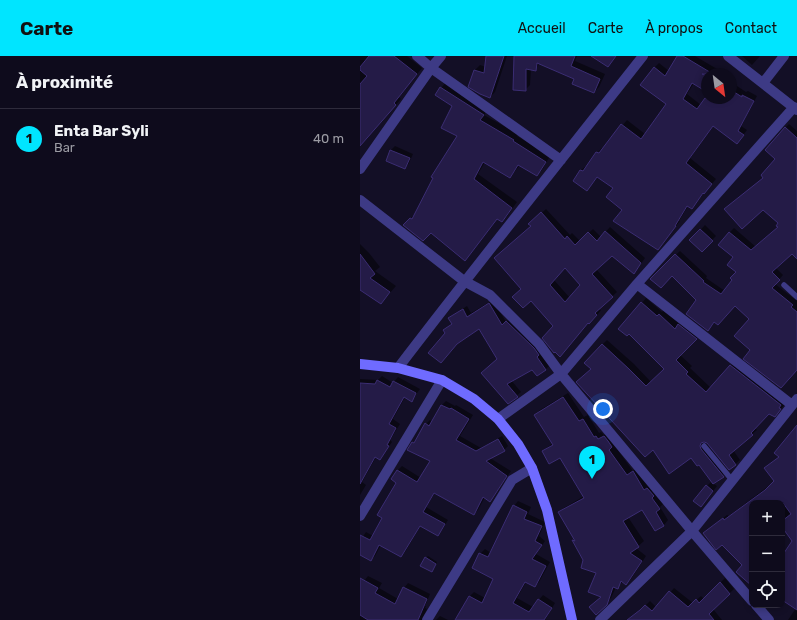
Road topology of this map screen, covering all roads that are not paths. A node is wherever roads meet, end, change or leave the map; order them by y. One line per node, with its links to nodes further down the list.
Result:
1 (417, 56): 6 (street)
2 (441, 56): 6 (street)
3 (643, 56): 9 (street)
4 (728, 56): 7 (street)
5 (784, 56): 7 (street)
6 (431, 68): 9 (street); 10 (street)
7 (763, 83): 8 (street)
8 (795, 108): 13 (street)
9 (562, 160): 12 (street)
10 (360, 169)
11 (360, 200): 12 (street)
12 (464, 281): 17 (street); 18 (street)
13 (637, 284): 18 (street); 20 (street)
14 (784, 285): 15 (lane)
15 (797, 297)
16 (360, 364): 17 (main road)
17 (398, 368): 19 (main road)
18 (561, 374): 21 (street); 26 (street)
19 (442, 380): 21 (main road); 25 (street)
20 (795, 402): 24 (street)
21 (498, 419): 23 (main road)
22 (704, 446): 24 (lane)
23 (532, 468): 30 (street); 31 (main road)
24 (732, 480): 26 (street)
25 (360, 516)
26 (692, 531): 27 (street); 32 (street)
27 (749, 598)
28 (758, 608): 29 (street)
29 (765, 618)
30 (427, 620)
31 (572, 620)
32 (600, 620)

